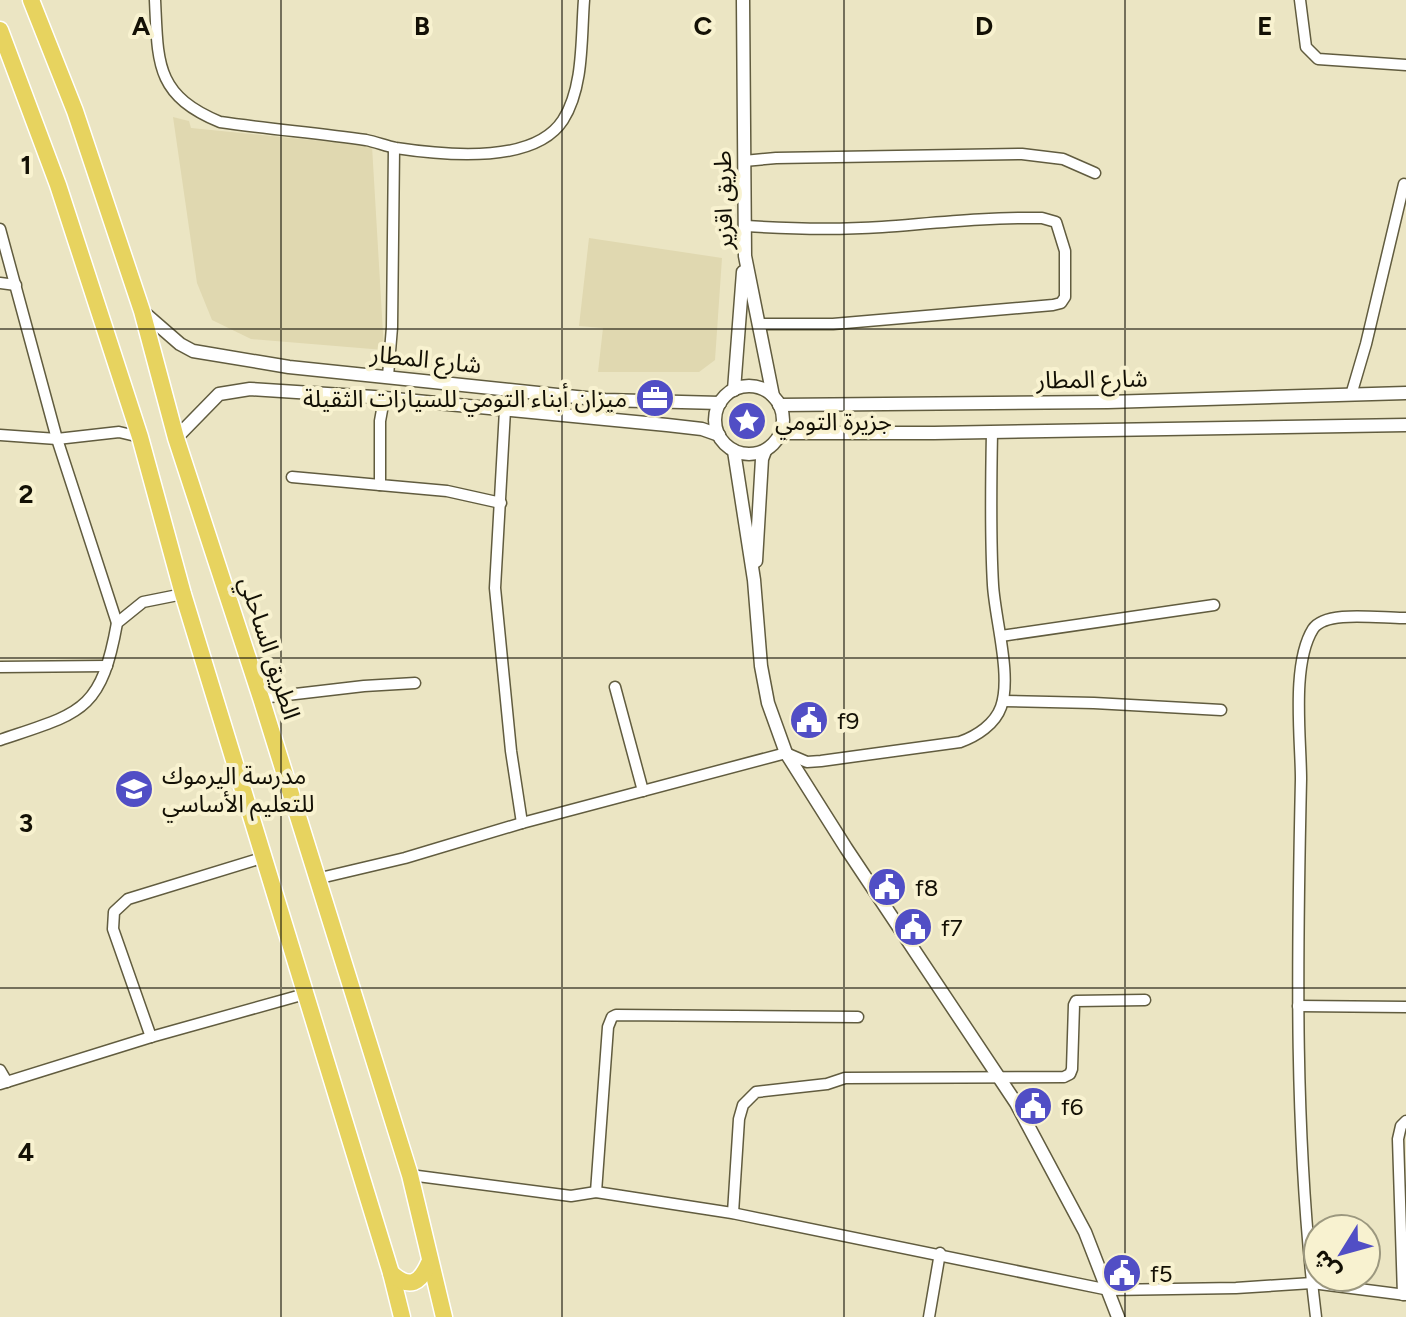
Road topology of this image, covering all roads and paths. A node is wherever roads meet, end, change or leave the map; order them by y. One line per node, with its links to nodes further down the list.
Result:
1 (31, 0): 17 (highway, الطريق الساحلي)
2 (155, 0): 8 (street)
3 (584, 0): 8 (street)
4 (743, 0): 9 (street, طريق اقزير)
5 (1300, 0): 7 (street)
6 (0, 30): 34 (highway)
7 (1406, 65)
8 (394, 148): 20 (street)
9 (744, 161): 10 (street); 12 (street, طريق اقزير)
10 (1095, 173)
11 (1404, 184): 24 (street)
12 (746, 226): 14 (street, طريق اقزير); 18 (street)
13 (0, 229): 16 (street)
14 (745, 256): 18 (street, طريق اقزير); 21 (street)
15 (0, 283): 16 (street)
16 (16, 285): 36 (street)
17 (142, 311): 19 (street, شارع المطار); 35 (highway, الطريق الساحلي)
18 (758, 324): 26 (street, طريق اقزير)
19 (289, 367): 20 (street, شارع المطار); 22 (street)
20 (388, 376): 27 (street, شارع المطار)
21 (734, 390): 26 (street); 27 (street)
22 (287, 392): 25 (street, شارع المطار); 35 (street, شارع المطار)
23 (1406, 393): 24 (street, شارع المطار)
24 (1351, 395): 26 (street, شارع المطار)
25 (384, 399): 28 (street, شارع المطار); 40 (street)
26 (776, 400): 31 (street)
27 (720, 403): 33 (street)
28 (505, 410): 33 (street, شارع المطار); 41 (street)
29 (1406, 425): 30 (street)
30 (992, 432): 31 (street); 47 (street)
31 (781, 433): 38 (street)
32 (0, 435): 36 (street)
33 (719, 435): 37 (street)
34 (140, 437): 36 (street); 43 (highway)
35 (176, 438): 52 (highway, الطريق الساحلي)
36 (57, 439): 46 (street)
37 (734, 451): 38 (street); 42 (street)
38 (765, 451): 42 (street)
39 (292, 477): 40 (street)
40 (380, 485): 41 (street)
41 (501, 503): 58 (street)
42 (754, 580): 56 (street)
43 (183, 594): 46 (street); 59 (highway)
44 (1214, 605): 47 (street)
45 (1406, 618): 63 (street)
46 (117, 623): 48 (street)
47 (1001, 636): 53 (street)
48 (107, 666): 49 (street); 55 (street)
49 (0, 667)
50 (415, 683): 52 (street)
51 (615, 687): 57 (street)
52 (261, 698): 60 (highway, الطريق الساحلي)
53 (1003, 701): 54 (street); 56 (street)
54 (1221, 710)
55 (0, 740)
56 (786, 753): 57 (street); 68 (street)
57 (643, 791): 58 (street)
58 (522, 823): 60 (street)
59 (265, 857): 61 (highway); 66 (street)
60 (316, 879): 71 (highway, الطريق الساحلي)
61 (305, 994): 66 (street); 77 (highway)
62 (1145, 1000): 68 (street)
63 (1298, 1006): 64 (street); 74 (street)
64 (1406, 1007)
65 (858, 1017): 72 (street)
66 (151, 1037): 69 (street)
67 (0, 1070): 69 (street)
68 (998, 1075): 73 (street); 79 (street)
69 (4, 1083)
70 (1406, 1121): 82 (street)
71 (410, 1175): 72 (street); 76 (highway, الطريق الساحلي)
72 (596, 1192): 73 (street)
73 (733, 1213): 75 (street)
74 (1306, 1213)
75 (940, 1253): 79 (street); 85 (street)
76 (429, 1263): 77 (highway); 84 (highway, الطريق الساحلي)
77 (391, 1273): 83 (highway)
78 (1302, 1284): 79 (street)
79 (1109, 1290): 86 (street)
80 (1382, 1292): 82 (street)
81 (1313, 1293): 87 (street)
82 (1405, 1295)
83 (402, 1317)
84 (444, 1317)
85 (929, 1317)
86 (1118, 1317)
87 (1316, 1317)

